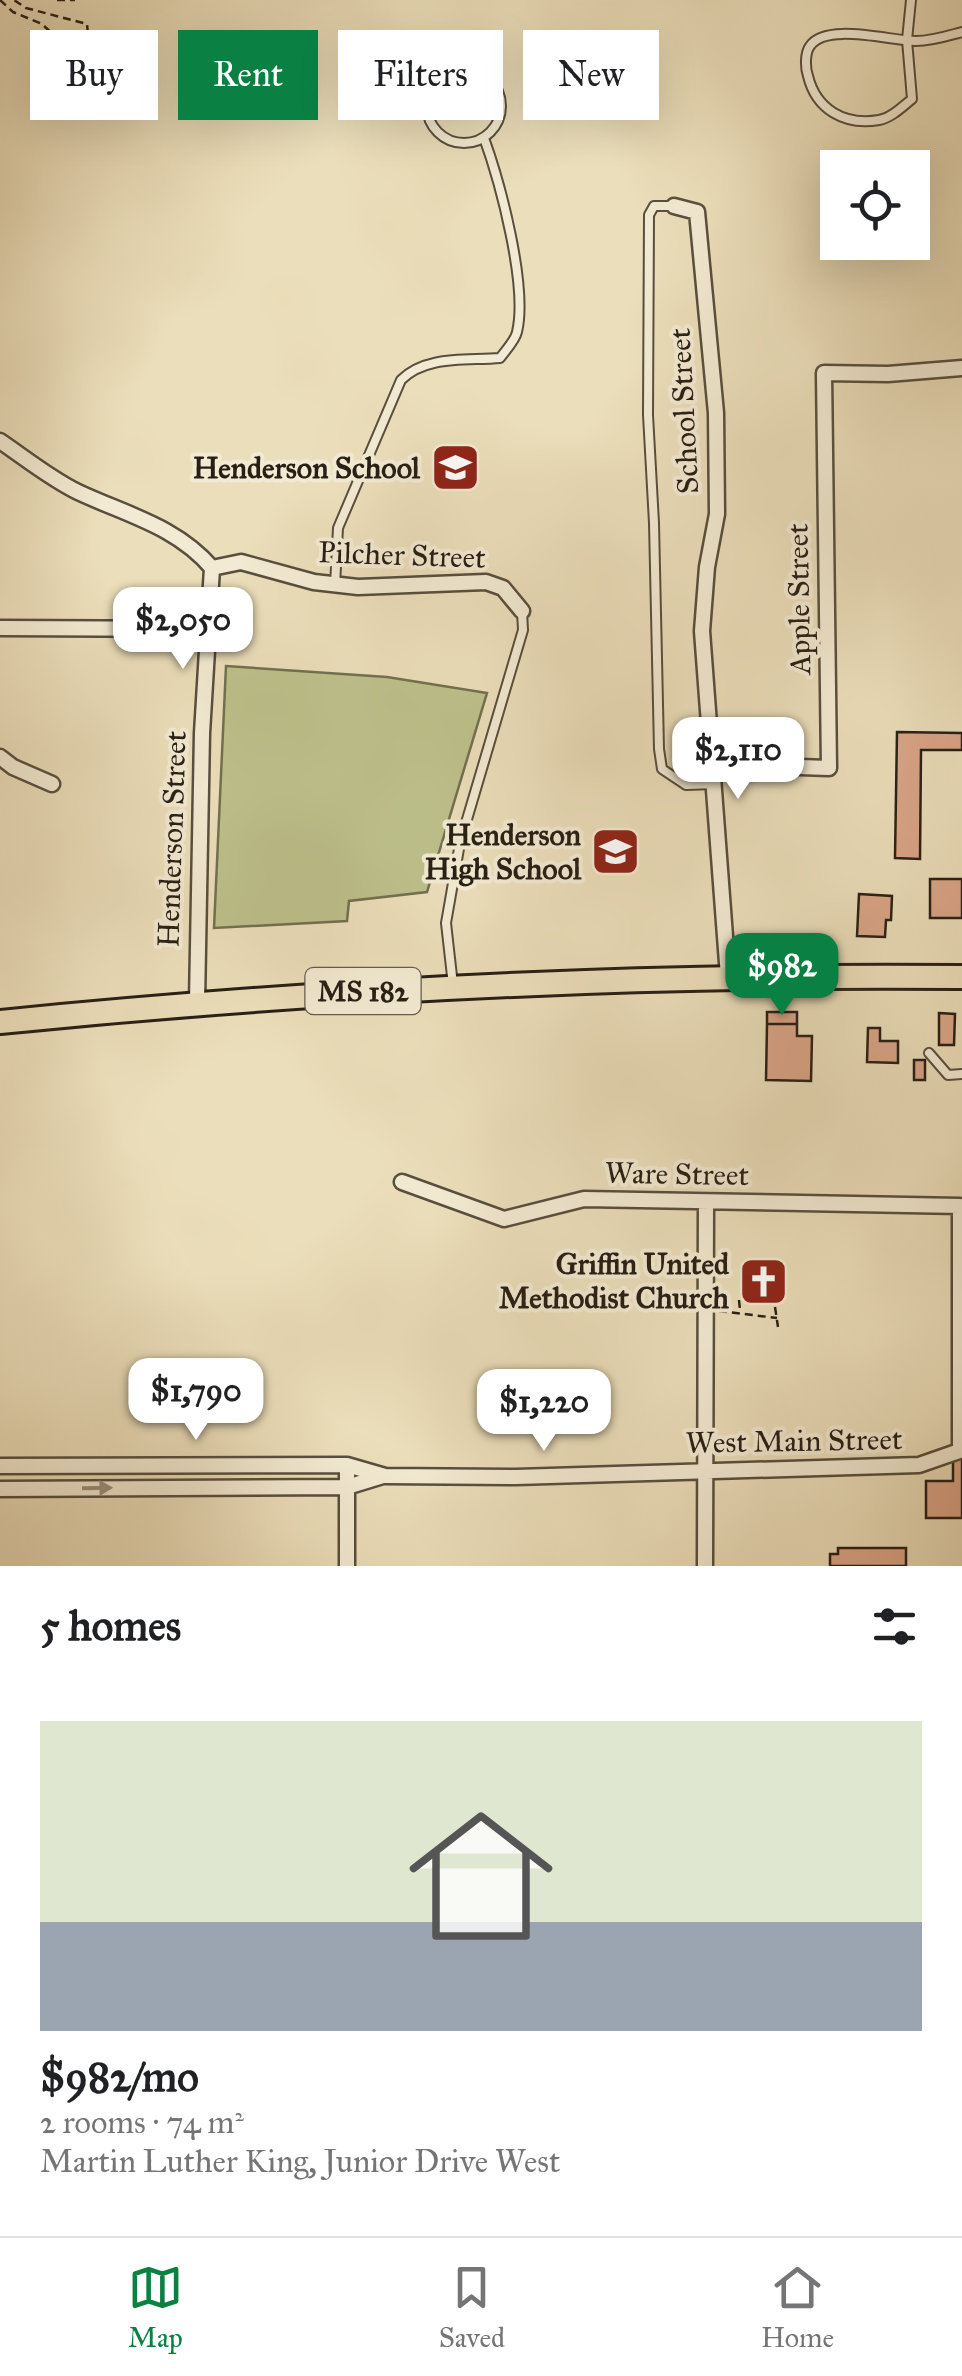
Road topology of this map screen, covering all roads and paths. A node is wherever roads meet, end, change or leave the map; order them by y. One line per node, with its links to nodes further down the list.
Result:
1 (0, 0): 2 (path)
2 (14, 0)
3 (56, 0): 4 (path)
4 (75, 0)
5 (911, 0): 7 (lane)
6 (962, 32): 7 (lane)
7 (907, 40): 7 (lane)
8 (484, 138): 8 (lane); 13 (lane)
9 (674, 206): 18 (street, School Street); 20 (lane)
10 (962, 368): 18 (street, Apple Street)
11 (0, 441): 12 (street)
12 (212, 568): 13 (street, Pilcher Street); 16 (street, Henderson Street)
13 (336, 584): 14 (street, Pilcher Street)
14 (522, 611): 23 (lane)
15 (0, 628): 16 (street)
16 (207, 629): 24 (street, Henderson Street)
17 (0, 757): 19 (street)
18 (712, 764): 20 (street)
19 (52, 784)
20 (714, 784): 21 (street)
21 (728, 976): 22 (main road, MS 182); 23 (main road, MS 182)
22 (962, 977)
23 (453, 985): 24 (main road, MS 182)
24 (197, 1002): 25 (main road, MS 182)
25 (0, 1022)
26 (929, 1053): 27 (lane)
27 (962, 1074)
28 (402, 1182): 29 (street, Ware Street)
29 (706, 1202): 30 (street, Ware Street); 33 (street)
30 (960, 1206): 37 (street)
31 (739, 1300): 34 (path)
32 (775, 1307): 35 (path)
33 (705, 1310): 34 (path); 40 (street)
34 (740, 1311): 35 (path)
35 (777, 1318): 36 (path)
36 (778, 1327)
37 (961, 1450): 40 (street, West Main Street)
38 (347, 1465): 39 (street, West Main Street); 41 (street, West Main Street); 42 (street)
39 (0, 1466)
40 (704, 1470): 41 (street, West Main Street); 45 (street)
41 (384, 1476): 42 (street, West Main Street)
42 (347, 1486): 43 (street, West Main Street, one-way to 42); 44 (street)
43 (0, 1490)
44 (347, 1566)
45 (705, 1566)

